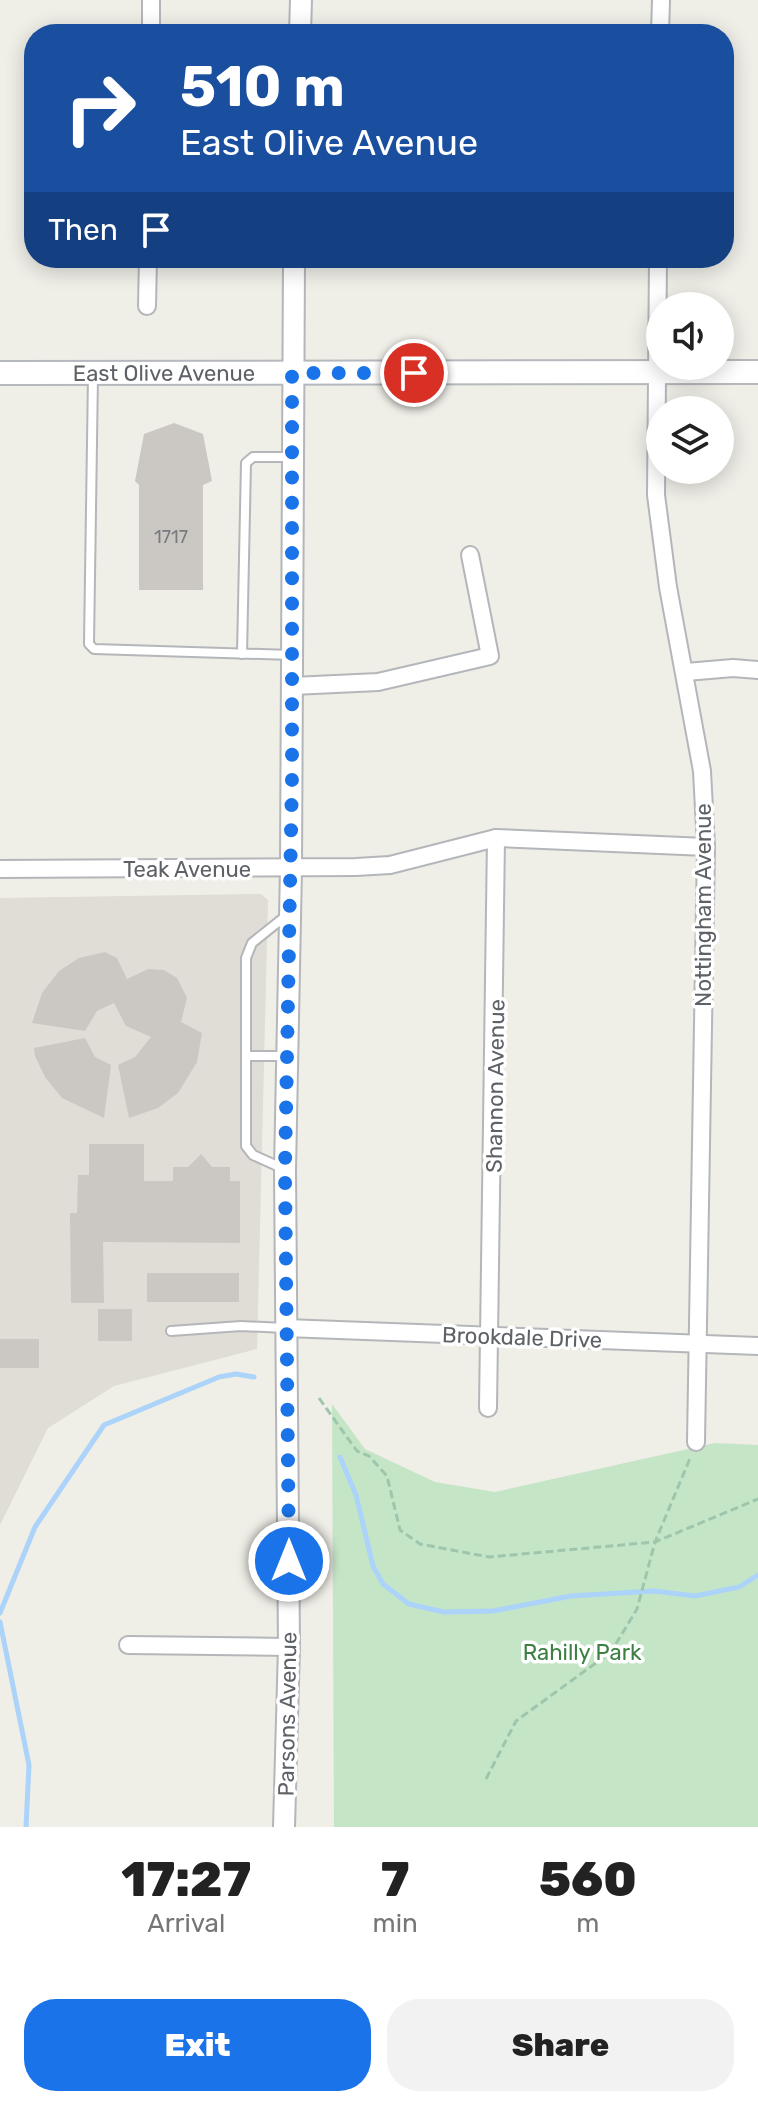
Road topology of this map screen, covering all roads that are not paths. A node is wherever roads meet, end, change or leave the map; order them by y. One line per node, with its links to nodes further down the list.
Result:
1 (151, 0): 4 (street)
2 (301, 0): 5 (street)
3 (661, 0): 6 (street)
4 (151, 24)
5 (300, 24)
6 (660, 24)
7 (148, 268): 11 (street)
8 (294, 268): 17 (street, Parsons Avenue)
9 (658, 268): 10 (street, Nottingham Avenue)
10 (658, 292)
11 (147, 306)
12 (646, 372): 17 (main road, East Olive Avenue)
13 (734, 372): 14 (main road, East Olive Avenue)
14 (758, 372)
15 (0, 373): 16 (main road, East Olive Avenue)
16 (93, 373): 17 (main road, East Olive Avenue); 21 (lane)
17 (292, 373): 19 (street, Parsons Avenue)
18 (658, 380): 24 (street, Nottingham Avenue)
19 (292, 457): 21 (lane); 22 (street, Parsons Avenue)
20 (470, 555): 25 (street)
21 (242, 654): 22 (lane)
22 (293, 655): 25 (street, Parsons Avenue)
23 (758, 670): 24 (street)
24 (686, 672): 27 (street, Nottingham Avenue)
25 (293, 686): 28 (street, Parsons Avenue)
26 (496, 838): 27 (street, Teak Avenue); 28 (street, Teak Avenue); 36 (street, Shannon Avenue)
27 (706, 847): 37 (street, Nottingham Avenue)
28 (291, 868): 29 (street, Teak Avenue); 30 (street, Parsons Avenue)
29 (0, 869)
30 (291, 912): 31 (lane); 32 (street, Parsons Avenue)
31 (246, 1056): 32 (lane); 33 (lane)
32 (288, 1056): 33 (street, Parsons Avenue)
33 (285, 1170): 34 (street, Parsons Avenue)
34 (286, 1328): 35 (lane); 36 (street, Brookdale Drive); 42 (street, Parsons Avenue)
35 (171, 1331)
36 (490, 1335): 37 (street, Brookdale Drive); 39 (street, Shannon Avenue)
37 (699, 1344): 38 (street, Brookdale Drive); 40 (street, Nottingham Avenue)
38 (758, 1346)
39 (488, 1408)
40 (696, 1442)
41 (128, 1645): 42 (street)
42 (289, 1647): 43 (street, Parsons Avenue)
43 (284, 1827)

